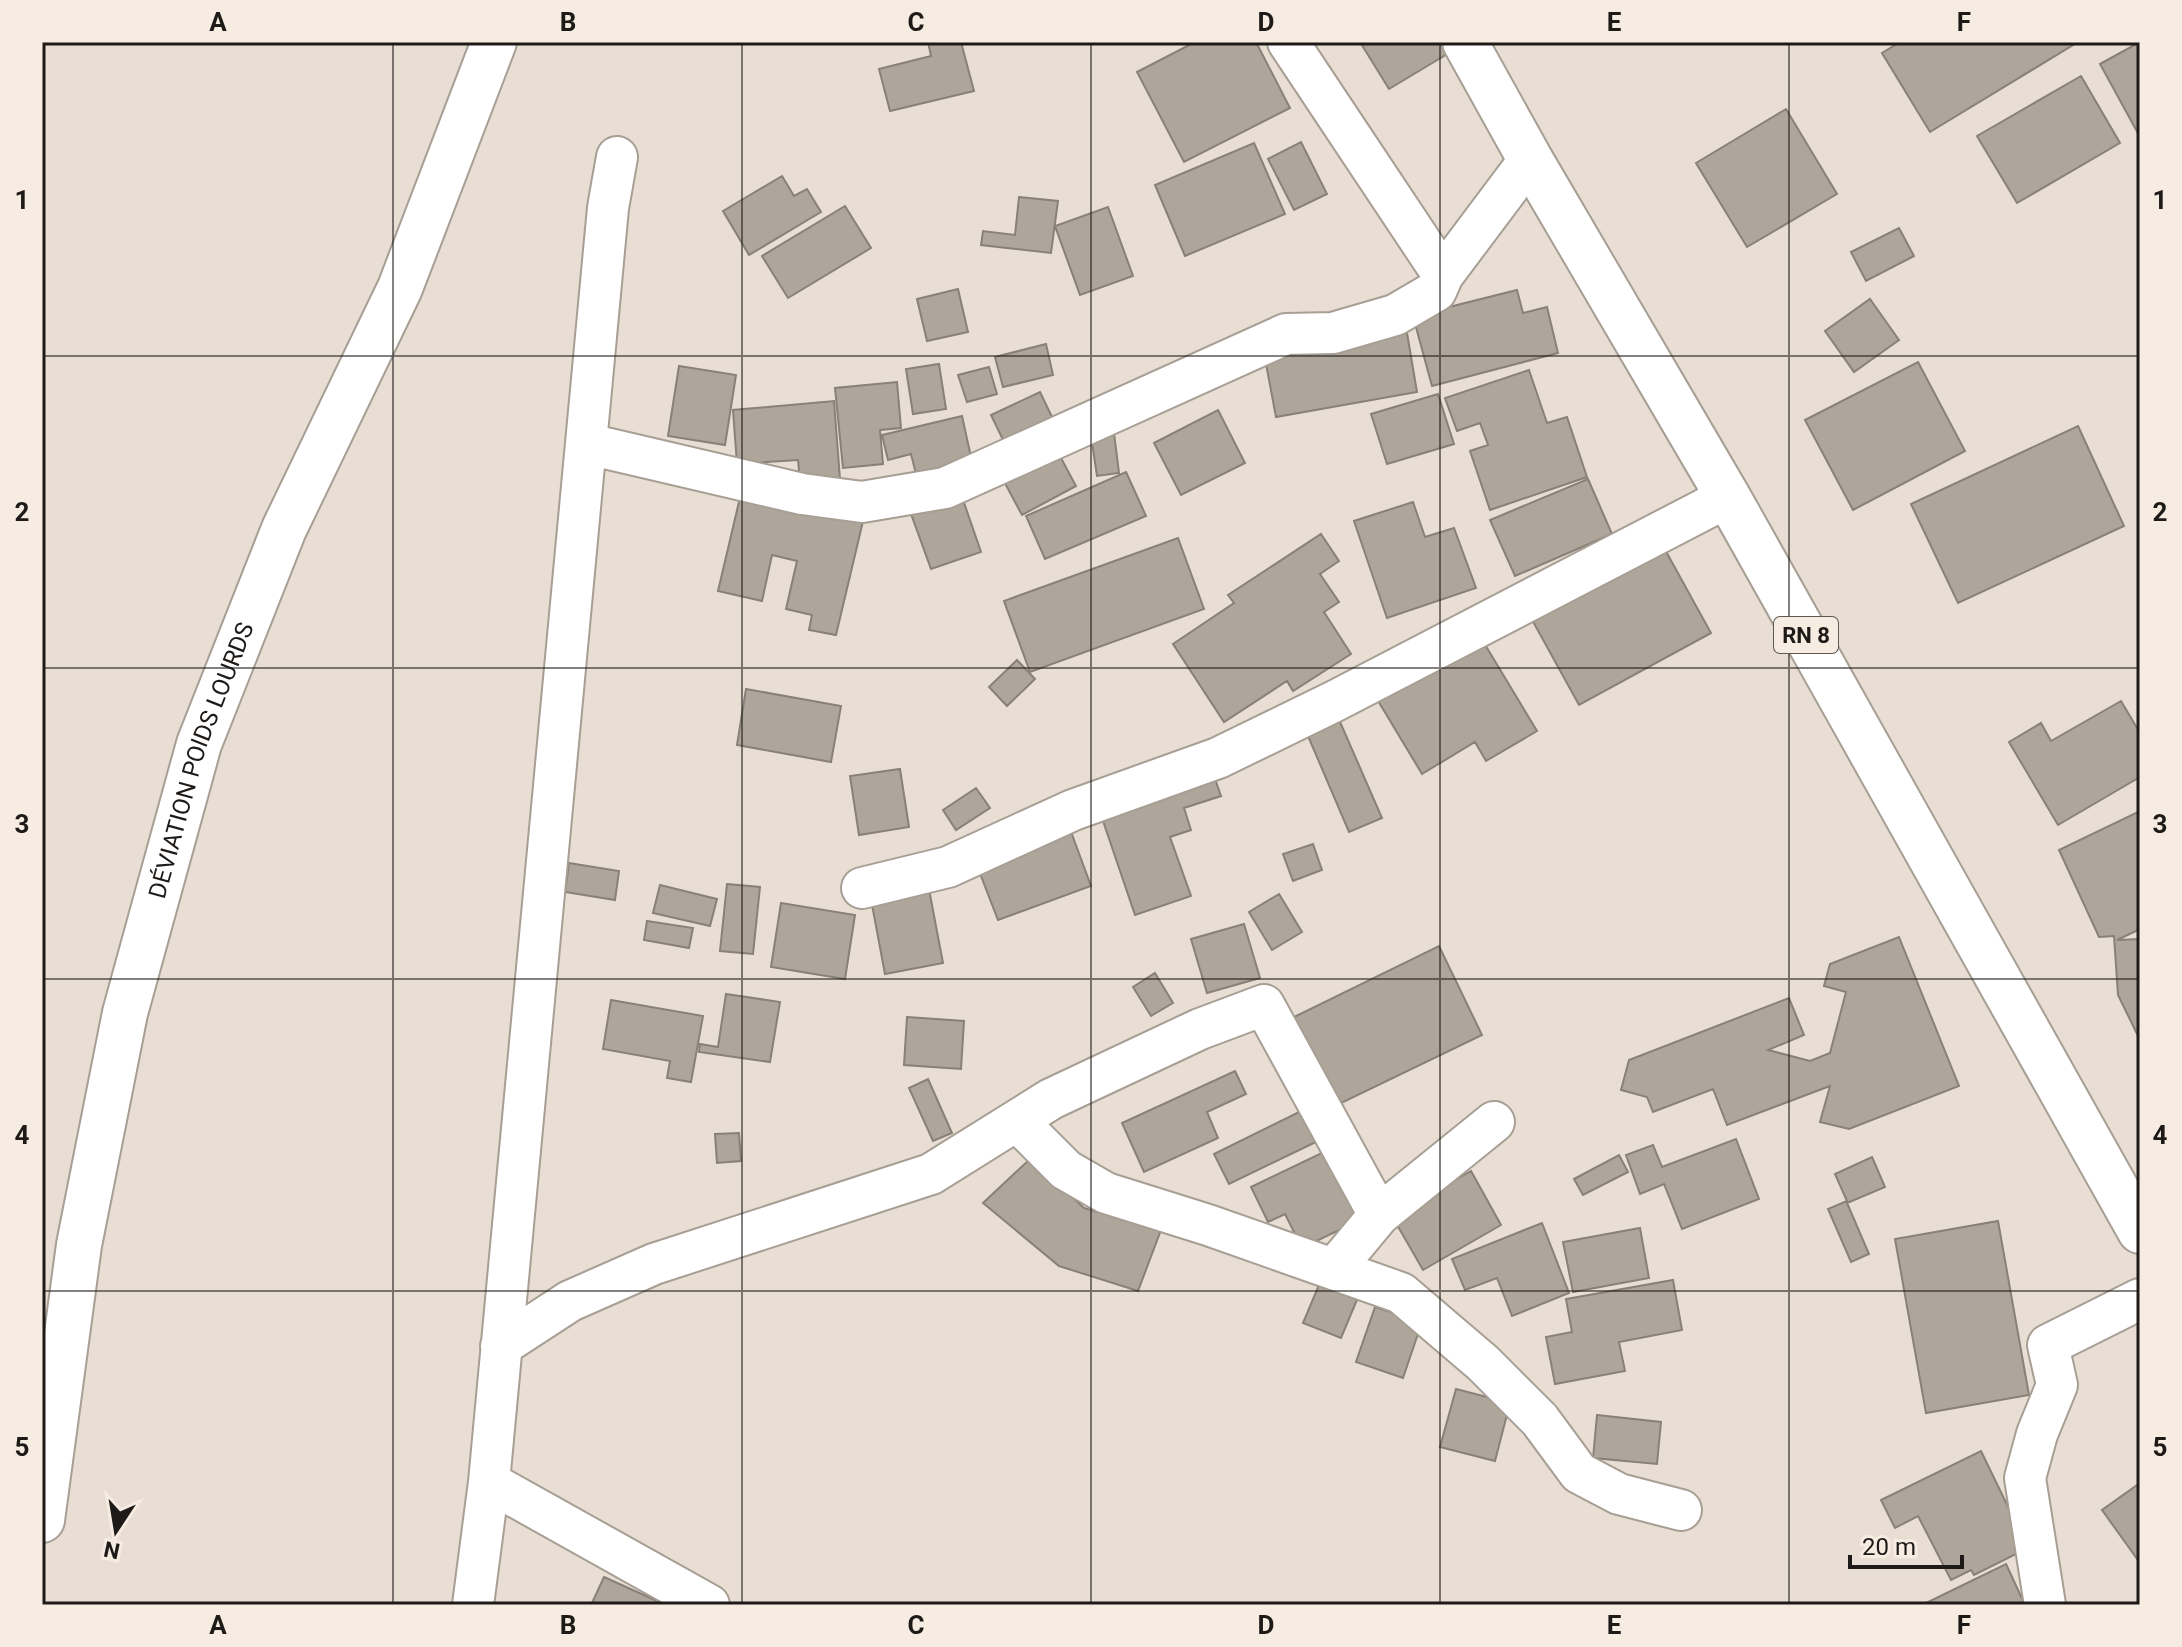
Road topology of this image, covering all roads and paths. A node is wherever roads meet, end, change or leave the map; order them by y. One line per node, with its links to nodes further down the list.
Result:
1 (494, 42): 19 (main road, DÉVIATION POIDS LOURDS)
2 (1288, 42): 6 (street)
3 (1465, 42): 5 (main road, RN 8)
4 (617, 157): 7 (street)
5 (1530, 159): 6 (street); 8 (main road, RN 8)
6 (1443, 275): 7 (street)
7 (588, 444): 16 (street)
8 (1728, 497): 9 (street); 13 (main road, RN 8)
9 (862, 888)
10 (1017, 1121): 12 (street); 14 (street); 16 (street)
11 (1494, 1122): 12 (street)
12 (1379, 1215): 14 (street)
13 (2140, 1231)
14 (1334, 1269): 18 (street)
15 (2140, 1299): 22 (street)
16 (501, 1346): 17 (street)
17 (489, 1482): 20 (street); 21 (street)
18 (1681, 1510)
19 (42, 1520)
20 (473, 1605)
21 (709, 1605)
22 (2045, 1605)

